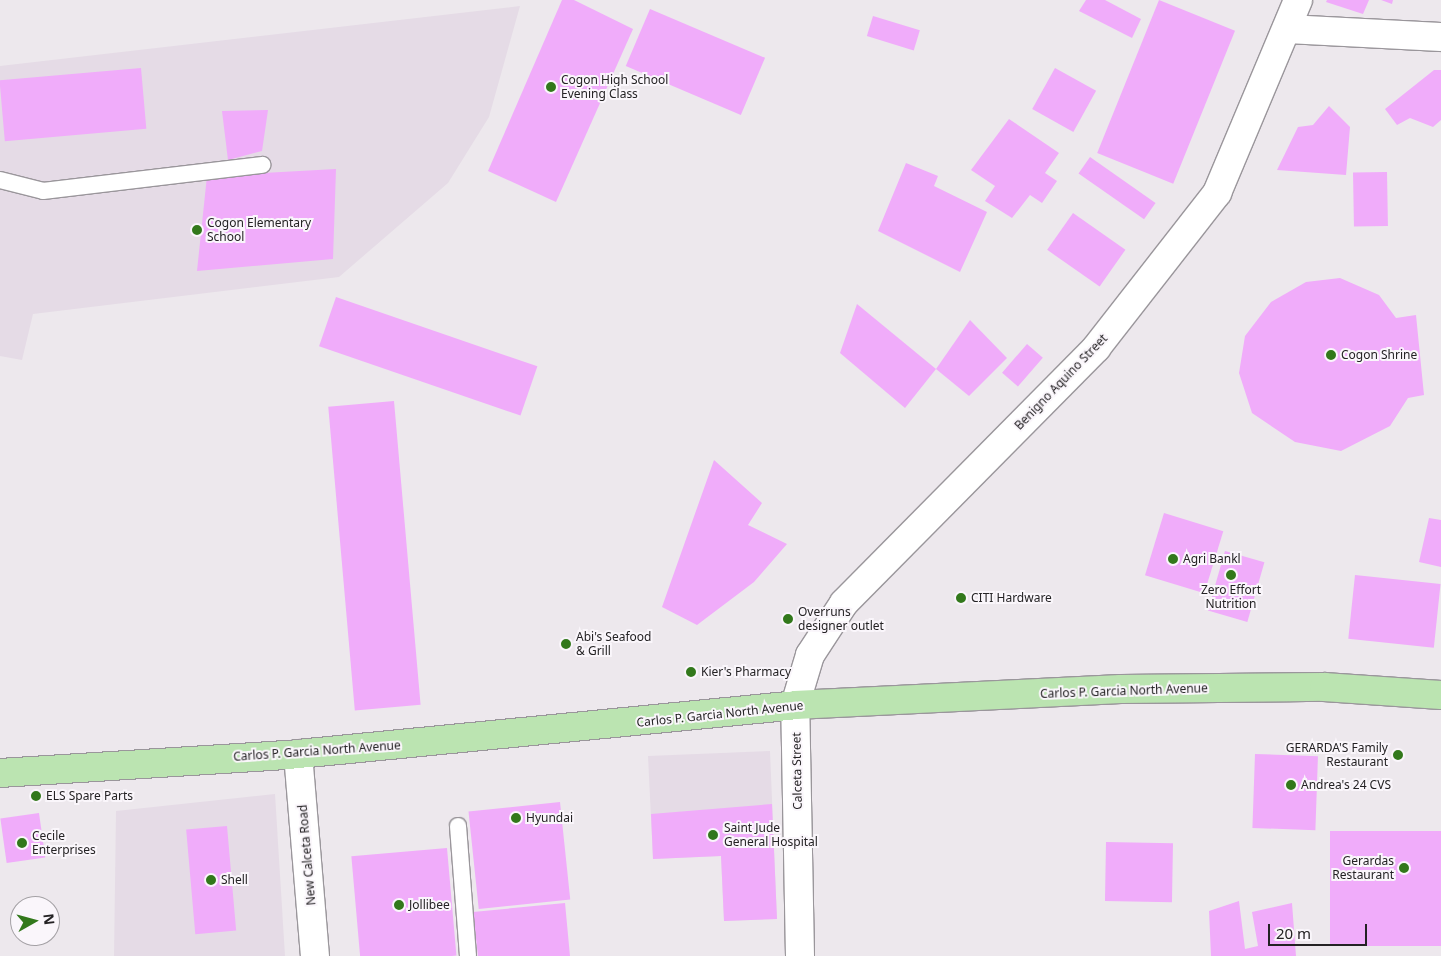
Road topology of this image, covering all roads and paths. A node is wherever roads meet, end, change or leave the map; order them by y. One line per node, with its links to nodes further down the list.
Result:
1 (1298, 0): 2 (main road, Benigno Aquino Street)
2 (1287, 29): 3 (main road); 7 (main road, Benigno Aquino Street)
3 (1441, 36)
4 (262, 165): 5 (lane)
5 (0, 180)
6 (1441, 695): 7 (main road, Carlos P. Garcia North Avenue)
7 (795, 706): 8 (main road, Carlos P. Garcia North Avenue); 13 (main road, Calceta Street)
8 (298, 754): 9 (main road, Carlos P. Garcia North Avenue); 11 (main road, New Calceta Road)
9 (0, 773)
10 (458, 826): 12 (lane)
11 (315, 956)
12 (468, 956)
13 (800, 956)

